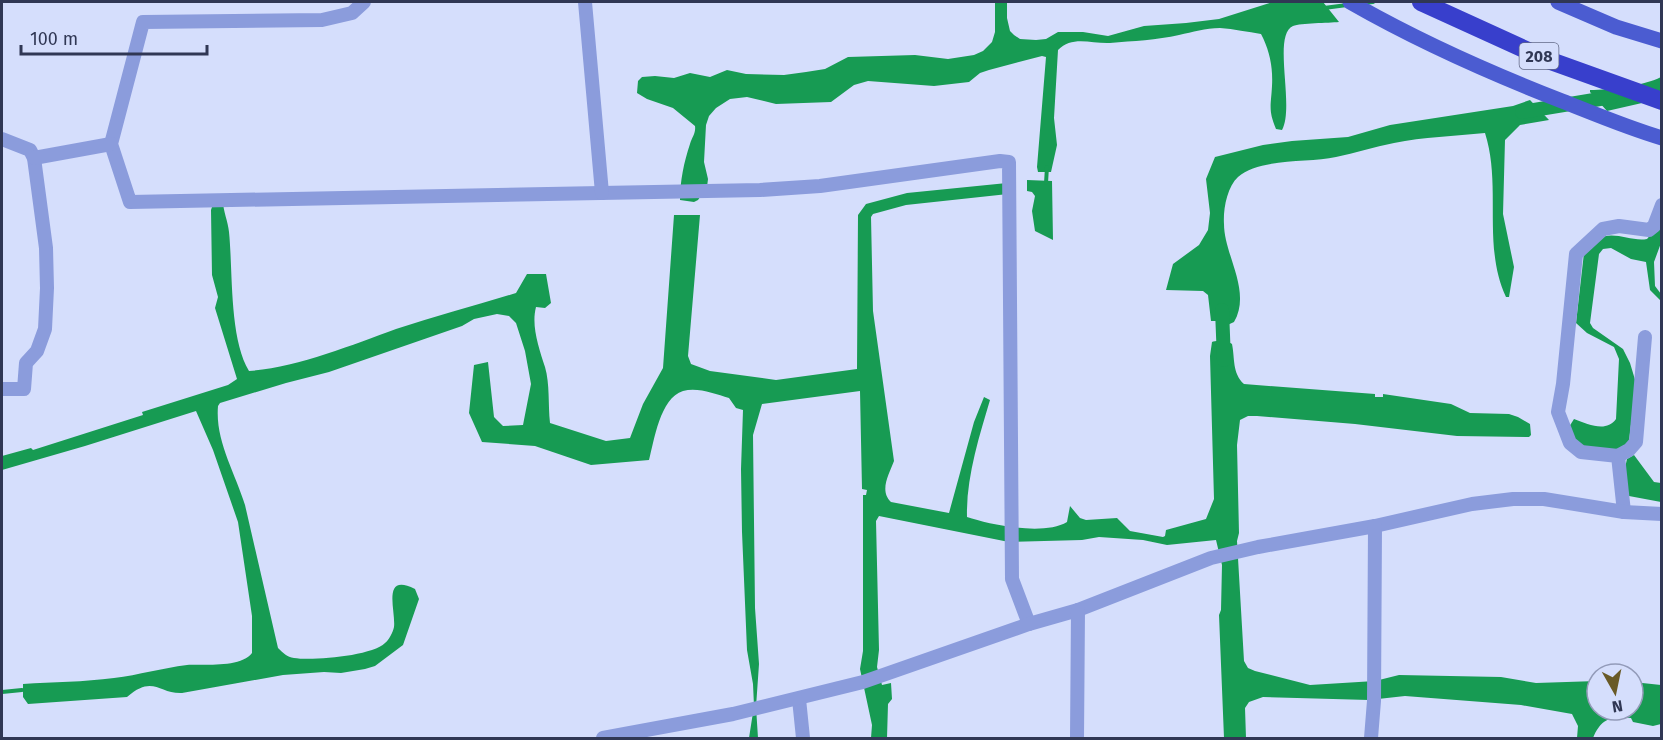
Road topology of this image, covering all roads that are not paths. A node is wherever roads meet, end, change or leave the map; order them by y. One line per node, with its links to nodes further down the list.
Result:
1 (364, 2): 12 (street)
2 (585, 2): 14 (street)
3 (1350, 2): 10 (main road)
4 (1421, 2): 9 (highway, 208)
5 (1437, 2): 8 (highway, 208)
6 (1558, 2): 7 (main road)
7 (1662, 41)
8 (1662, 94)
9 (1662, 101)
10 (1662, 138)
11 (2, 140): 13 (street)
12 (111, 144): 13 (street); 14 (street)
13 (34, 158): 17 (street)
14 (602, 193): 23 (street)
15 (1662, 205): 18 (street)
16 (1645, 337): 18 (street)
17 (2, 389)
18 (1618, 456): 19 (street)
19 (1624, 512): 20 (street); 21 (street)
20 (1662, 514)
21 (1375, 526): 22 (street); 28 (street)
22 (1078, 610): 23 (street); 27 (street)
23 (1029, 624): 24 (street)
24 (799, 699): 25 (street); 26 (street)
25 (603, 738)
26 (803, 738)
27 (1077, 738)
28 (1371, 738)

